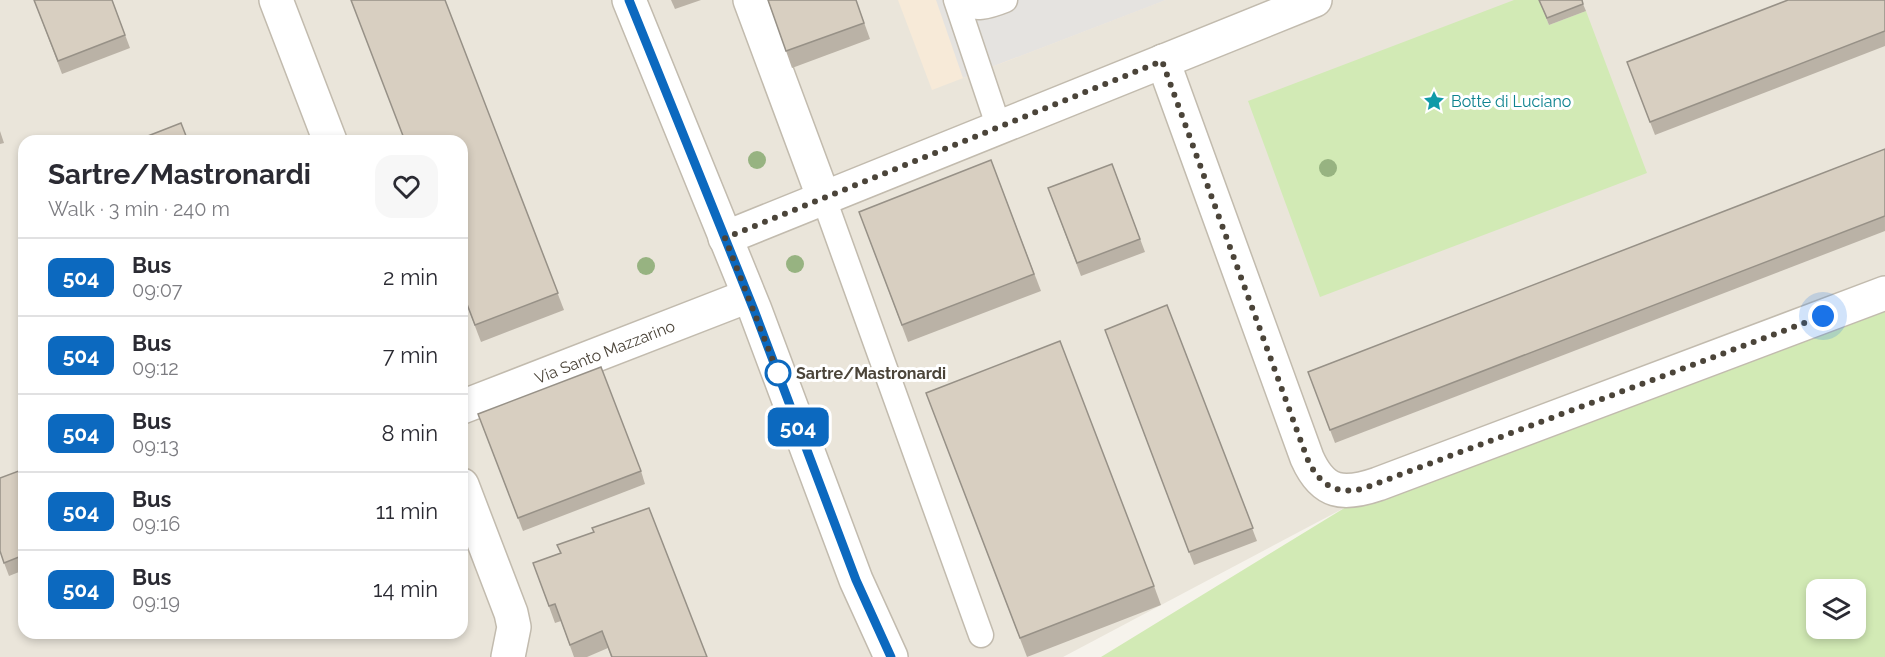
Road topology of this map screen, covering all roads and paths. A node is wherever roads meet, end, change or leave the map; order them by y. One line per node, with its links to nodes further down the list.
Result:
1 (276, 0): 9 (street)
2 (630, 0): 11 (street)
3 (750, 0): 10 (street)
4 (958, 0): 5 (lane); 8 (lane)
5 (1005, 0)
6 (1315, 0): 7 (street)
7 (1162, 61): 8 (street); 12 (street)
8 (999, 128): 10 (street)
9 (328, 135)
10 (824, 199): 11 (street); 16 (lane)
11 (725, 238): 13 (street)
12 (1885, 293)
13 (748, 296): 14 (street, Via Santo Mazzarino); 18 (street)
14 (468, 405)
15 (468, 501): 17 (street)
16 (981, 635)
17 (508, 657)
18 (891, 657)

